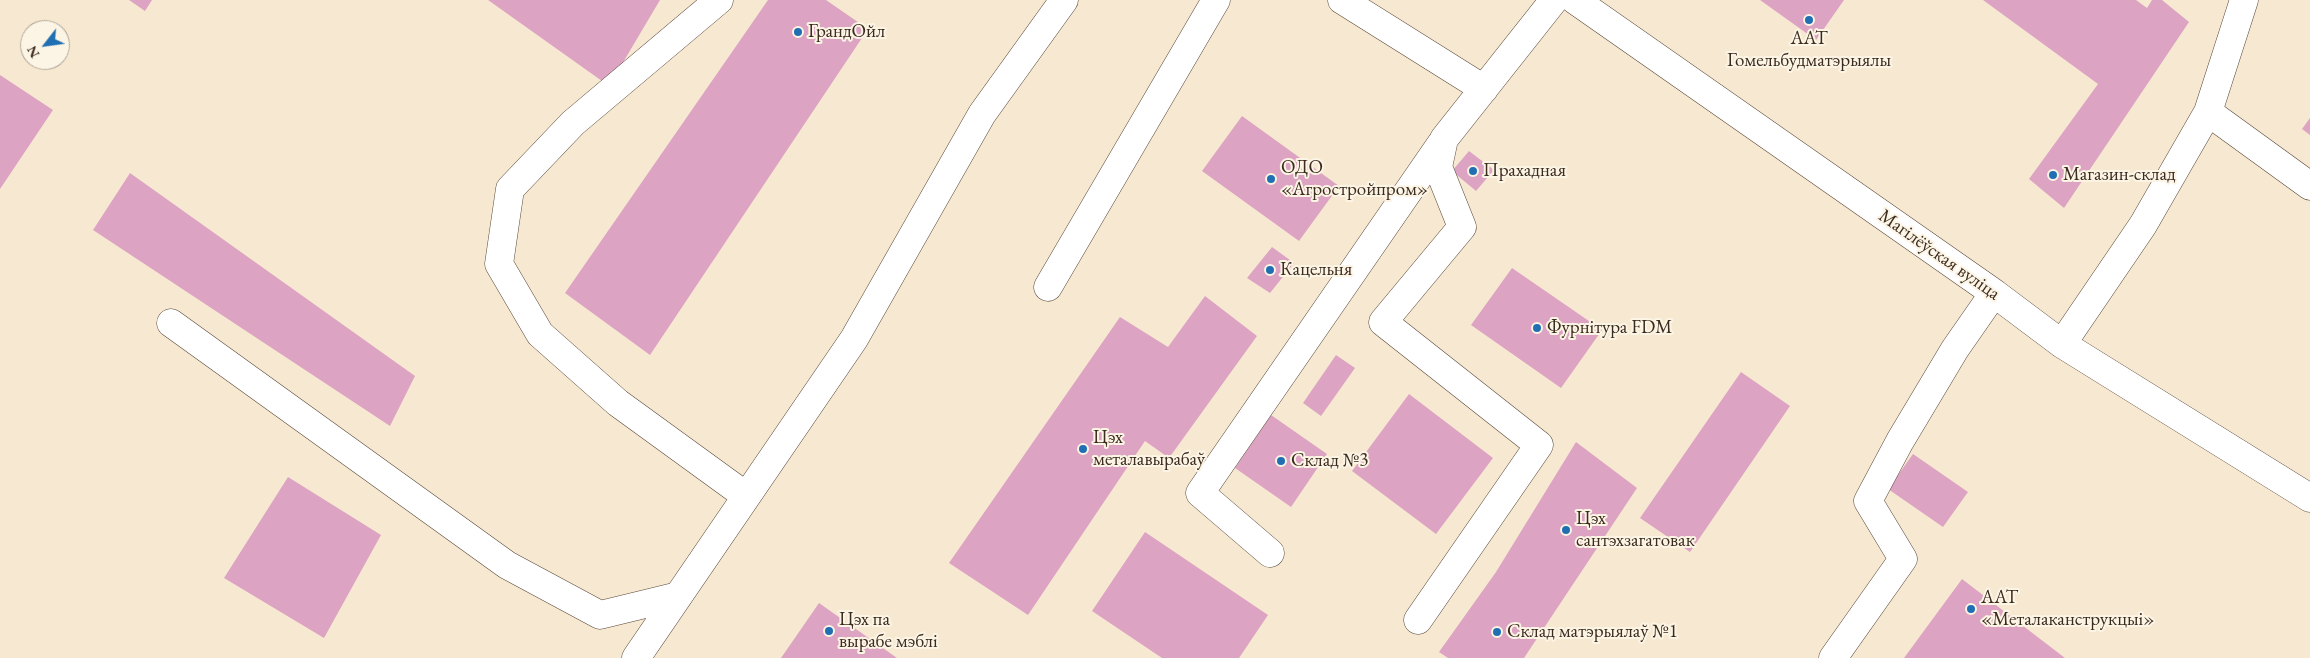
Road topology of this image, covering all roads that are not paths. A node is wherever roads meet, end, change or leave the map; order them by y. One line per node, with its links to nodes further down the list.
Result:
1 (719, 0): 16 (street)
2 (1064, 0): 16 (street)
3 (1216, 0): 12 (street)
4 (1342, 0): 8 (street)
5 (1554, 0): 8 (street)
6 (1576, 0): 13 (street, Магілёўская вуліца)
7 (2244, 0): 9 (street)
8 (1484, 89): 10 (street)
9 (2208, 112): 11 (street); 15 (street)
10 (1444, 139): 18 (street); 20 (street)
11 (2310, 186)
12 (1048, 288)
13 (1994, 293): 15 (street, Магілёўская вуліца); 22 (street)
14 (171, 323): 19 (street)
15 (2062, 344): 17 (street, Магілёўская вуліца)
16 (746, 496): 19 (street)
17 (2310, 498)
18 (1270, 554)
19 (678, 596): 21 (street)
20 (1418, 620)
21 (636, 658)
22 (1833, 658)

